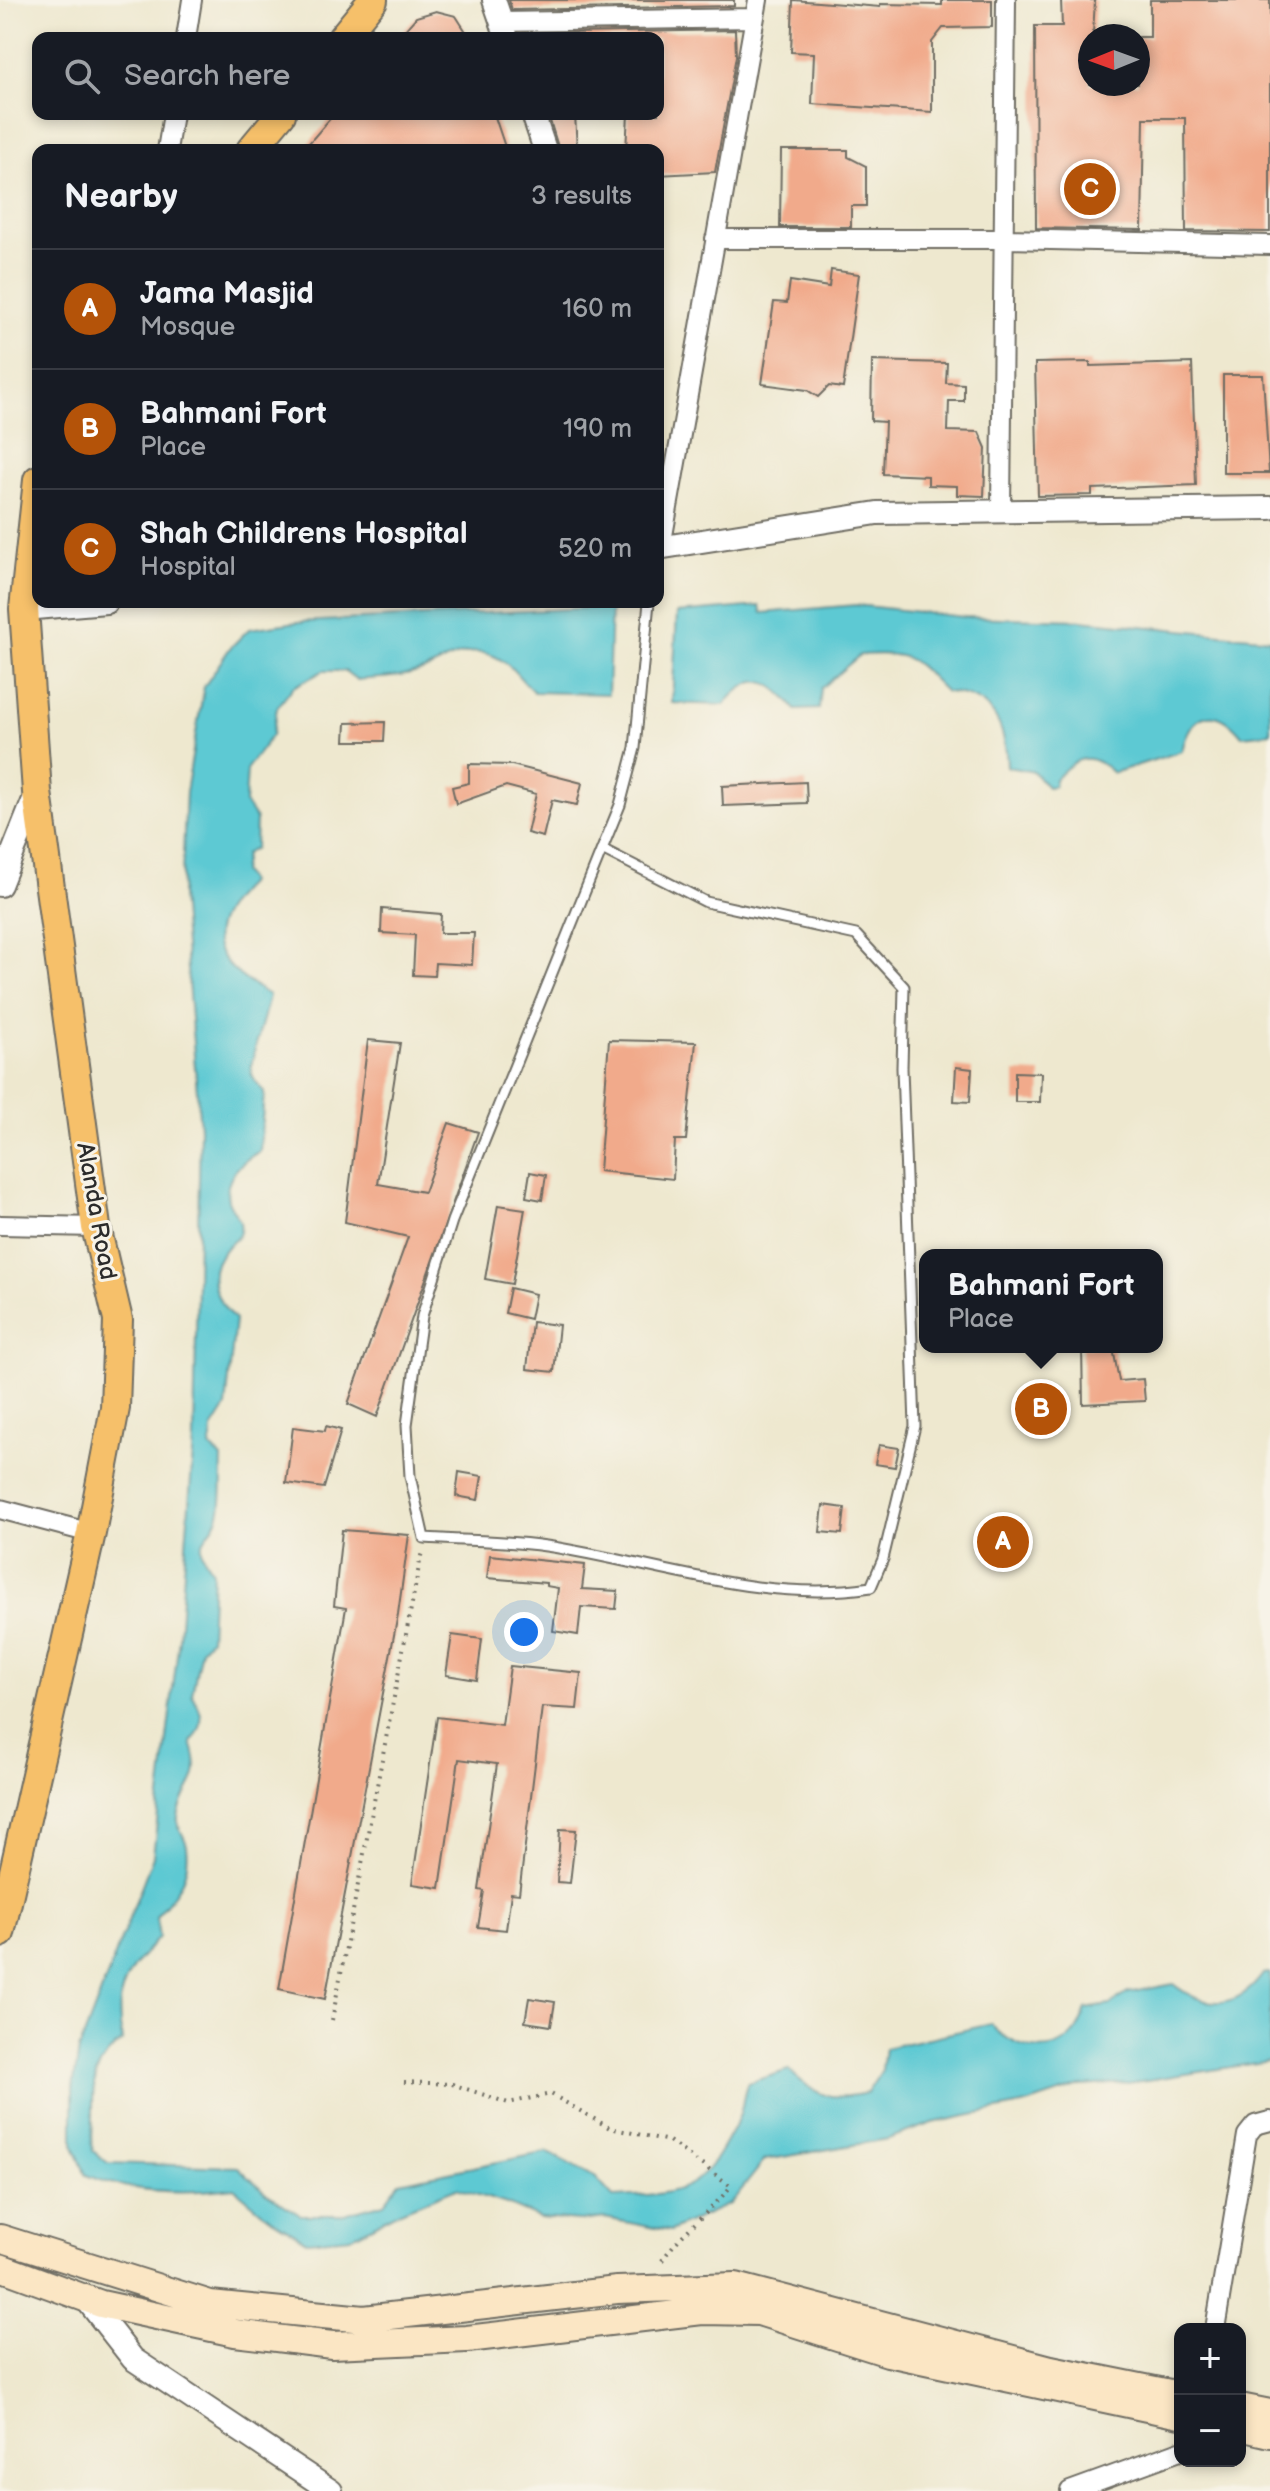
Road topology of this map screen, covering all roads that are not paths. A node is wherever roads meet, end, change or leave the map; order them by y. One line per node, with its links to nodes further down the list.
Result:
1 (192, 0): 7 (street)
2 (373, 0): 8 (main road)
3 (494, 0): 6 (street)
4 (1006, 0): 16 (street)
5 (756, 9): 6 (street); 15 (street)
6 (504, 30)
7 (187, 32)
8 (347, 32)
9 (172, 120): 12 (street)
10 (276, 120): 13 (main road)
11 (535, 120): 14 (street)
12 (168, 144)
13 (256, 144)
14 (543, 144)
15 (715, 239): 16 (street); 20 (street)
16 (1004, 239): 17 (street); 19 (street)
17 (1270, 245)
18 (1270, 508): 19 (street)
19 (1001, 511): 22 (street)
20 (664, 517)
21 (32, 535): 25 (main road, Alanda Road)
22 (664, 543)
23 (36, 608): 25 (street)
24 (648, 608): 27 (lane)
25 (24, 609): 26 (main road, Alanda Road)
26 (37, 792): 28 (street); 30 (main road, Alanda Road)
27 (602, 849): 27 (lane)
28 (0, 885)
29 (0, 1225): 30 (street)
30 (96, 1227): 32 (main road, Alanda Road)
31 (0, 1509): 32 (street)
32 (91, 1533): 33 (main road, Alanda Road)
33 (0, 1933)
34 (1270, 2121): 38 (street)
35 (0, 2238): 39 (main road)
36 (0, 2267): 37 (main road)
37 (86, 2299): 41 (main road); 46 (street)
38 (1216, 2323)
39 (1174, 2394)
40 (1270, 2413): 42 (main road)
41 (1174, 2414)
42 (1246, 2421)
43 (1246, 2425): 44 (main road)
44 (1270, 2434)
45 (1174, 2453): 47 (street)
46 (331, 2491)
47 (1070, 2491)

